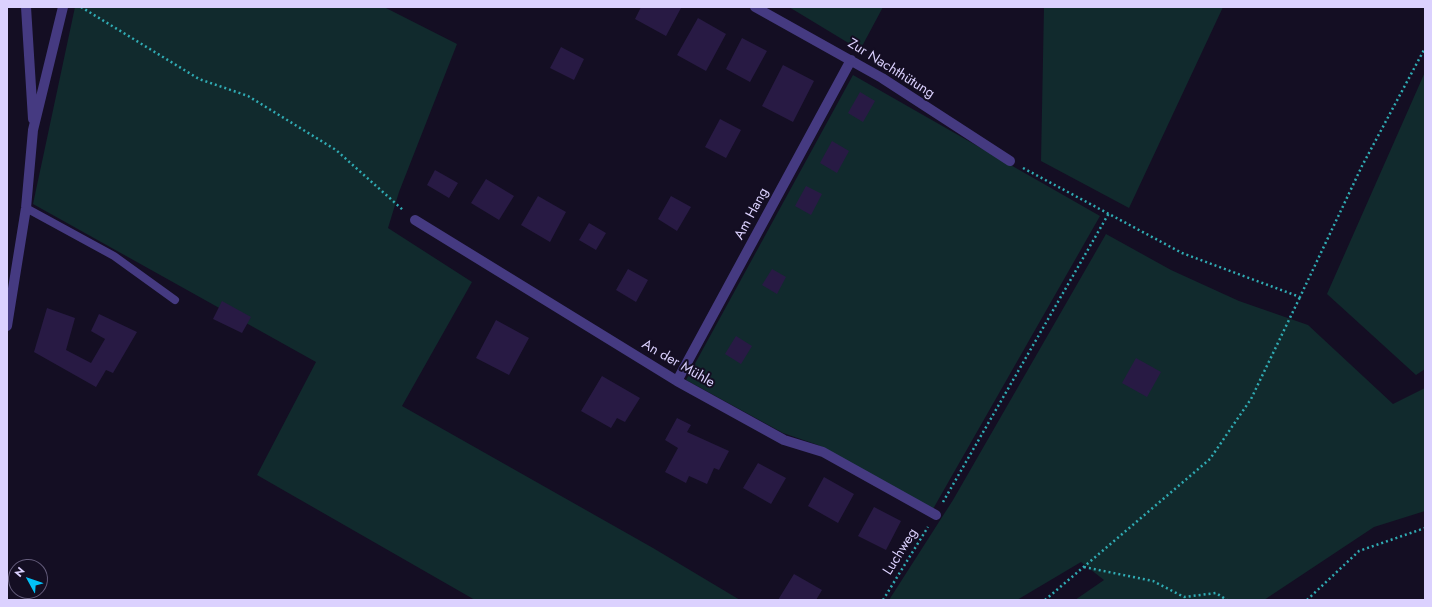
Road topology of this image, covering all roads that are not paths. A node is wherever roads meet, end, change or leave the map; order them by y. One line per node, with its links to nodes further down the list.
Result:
1 (26, 7): 5 (street)
2 (63, 7): 5 (street)
3 (755, 7): 4 (street, Zur Nachthütung)
4 (851, 60): 6 (street, Zur Nachthütung); 11 (street, Am Hang)
5 (33, 130): 7 (street)
6 (1010, 161)
7 (26, 208): 9 (lane); 10 (street)
8 (415, 220): 11 (street, An der Mühle)
9 (175, 300)
10 (7, 326)
11 (677, 381): 12 (street, An der Mühle)
12 (936, 515)

